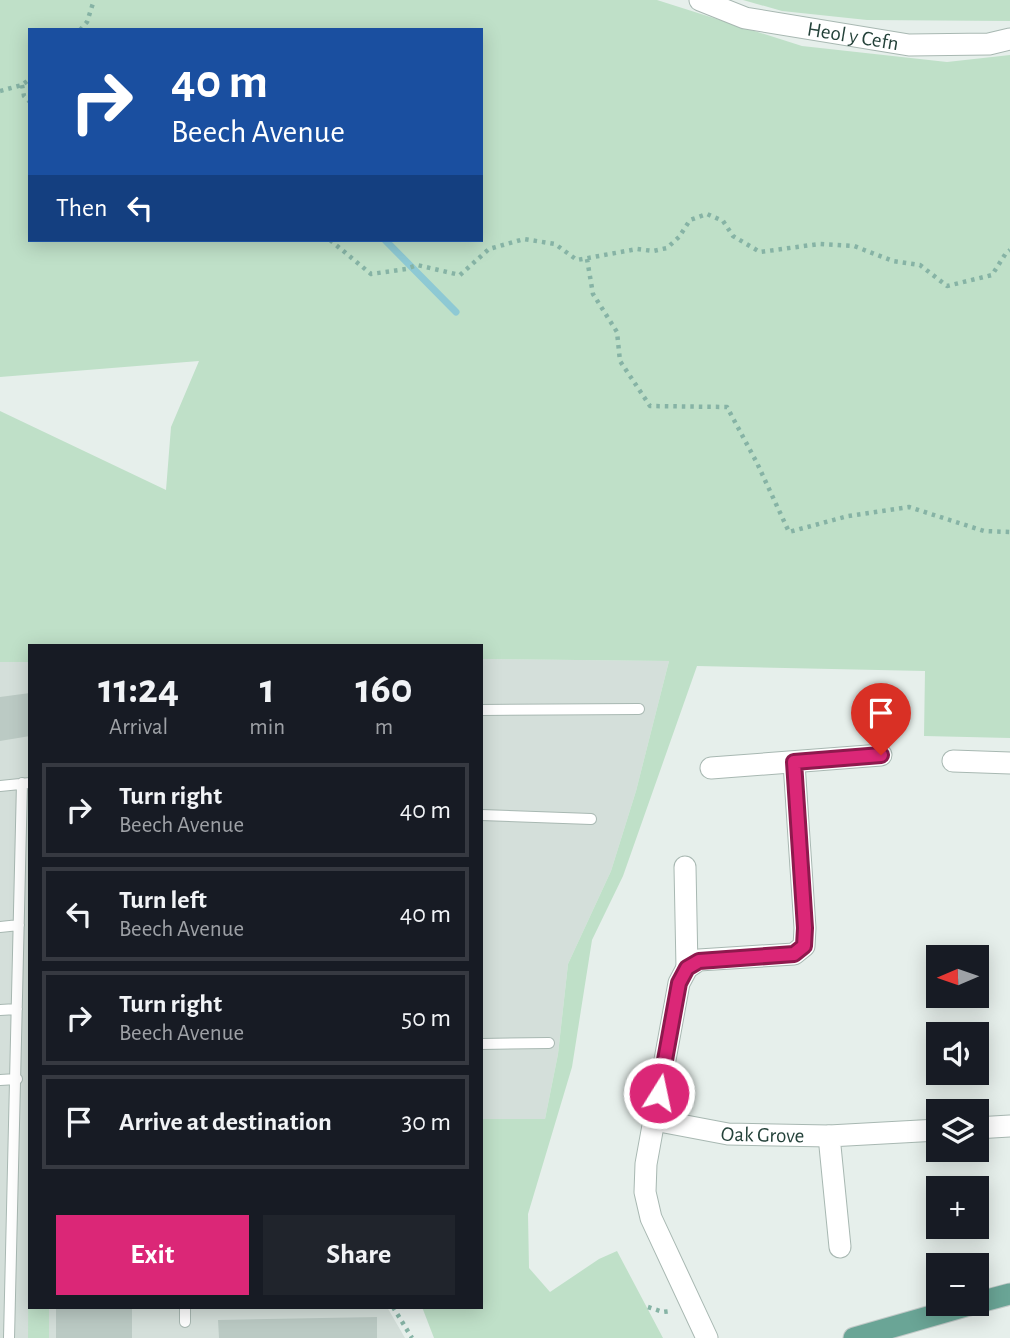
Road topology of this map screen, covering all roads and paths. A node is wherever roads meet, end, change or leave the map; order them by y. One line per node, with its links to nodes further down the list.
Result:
1 (94, 0): 3 (path)
2 (700, 0): 4 (street, Heol y Cefn)
3 (82, 28)
4 (1010, 40)
5 (28, 80): 6 (path)
6 (22, 85): 7 (path); 8 (path)
7 (0, 91)
8 (28, 100)
9 (332, 242): 11 (path)
10 (1010, 250): 11 (path)
11 (587, 259): 12 (path)
12 (1010, 532)
13 (639, 709): 14 (lane)
14 (483, 710)
15 (881, 755): 17 (street)
16 (953, 761): 18 (street)
17 (794, 762): 19 (street); 27 (street)
18 (1010, 763)
19 (711, 768)
20 (26, 783): 21 (lane); 25 (lane)
21 (0, 786)
22 (483, 815): 23 (lane)
23 (591, 819)
24 (685, 867): 27 (street)
25 (19, 925): 26 (lane); 28 (lane)
26 (0, 927)
27 (687, 968): 34 (street)
28 (17, 1009): 29 (lane); 32 (lane)
29 (0, 1010)
30 (549, 1043): 31 (lane)
31 (483, 1044)
32 (17, 1079): 33 (lane); 48 (lane)
33 (0, 1080)
34 (654, 1120): 38 (street, Oak Grove); 50 (street)
35 (1010, 1126): 36 (street)
36 (989, 1127)
37 (926, 1131): 38 (street, Oak Grove)
38 (829, 1136): 39 (street, Oak Grove)
39 (841, 1247)
40 (1010, 1294): 41 (main road)
41 (989, 1299)
42 (648, 1307): 45 (path)
43 (185, 1309): 47 (lane)
44 (394, 1309): 49 (path)
45 (678, 1309)
46 (930, 1316): 51 (main road)
47 (185, 1322)
48 (9, 1338)
49 (412, 1338)
50 (708, 1338)
51 (854, 1338)

